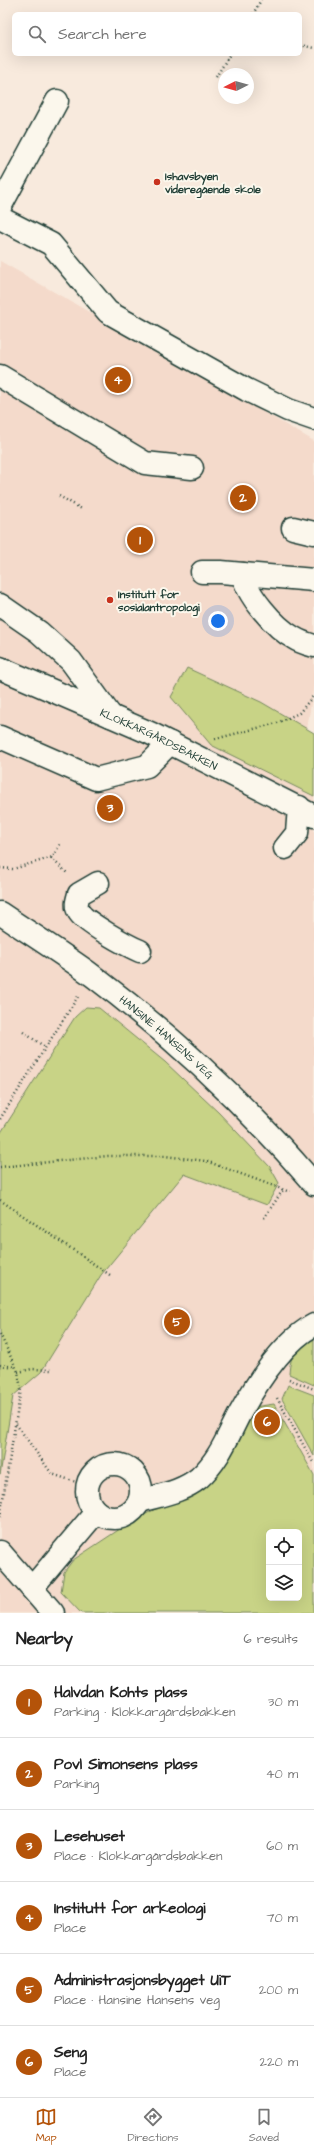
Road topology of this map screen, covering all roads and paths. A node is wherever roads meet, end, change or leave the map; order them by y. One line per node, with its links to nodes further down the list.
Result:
1 (261, 0): 2 (path)
2 (254, 12)
3 (302, 45): 4 (path)
4 (314, 48)
5 (229, 56): 6 (path)
6 (216, 77)
7 (57, 101): 8 (street)
8 (0, 207)
9 (0, 218): 11 (street)
10 (0, 376): 12 (street)
11 (314, 419)
12 (192, 468)
13 (59, 496): 14 (path)
14 (82, 508)
15 (293, 528): 16 (street)
16 (314, 533)
17 (202, 572): 18 (street)
18 (243, 574): 19 (street); 21 (street)
19 (314, 580)
20 (0, 605): 24 (street)
21 (314, 646)
22 (0, 668): 24 (street, KLOKKARGÅRDSBAKKEN)
23 (314, 695): 26 (path)
24 (111, 717): 26 (street, KLOKKARGÅRDSBAKKEN)
25 (0, 737): 26 (street)
26 (179, 748): 27 (street, KLOKKARGÅRDSBAKKEN)
27 (299, 808): 29 (street)
28 (60, 844): 30 (path)
29 (285, 848)
30 (0, 868)
31 (98, 883): 33 (street)
32 (0, 913): 39 (street, HANSINE HANSENS VEG)
33 (140, 951)
34 (82, 991): 36 (path)
35 (23, 1032): 36 (path)
36 (45, 1047): 37 (path)
37 (0, 1119)
38 (0, 1167): 40 (path)
39 (305, 1189): 40 (path)
40 (283, 1190): 42 (path)
41 (0, 1200): 43 (path)
42 (264, 1218)
43 (110, 1275)
44 (314, 1325): 50 (street)
45 (0, 1334): 47 (path)
46 (0, 1365): 47 (path)
47 (15, 1367): 49 (path)
48 (52, 1370): 49 (path)
49 (18, 1372): 51 (path)
50 (263, 1377): 52 (path); 54 (street)
51 (15, 1424): 53 (path); 56 (path)
52 (314, 1464)
53 (88, 1486): 54 (street); 55 (street)
54 (140, 1501): 55 (street)
55 (96, 1512): 58 (street)
56 (0, 1517)
57 (0, 1552): 58 (street)
58 (32, 1588): 59 (street)
59 (52, 1613)

